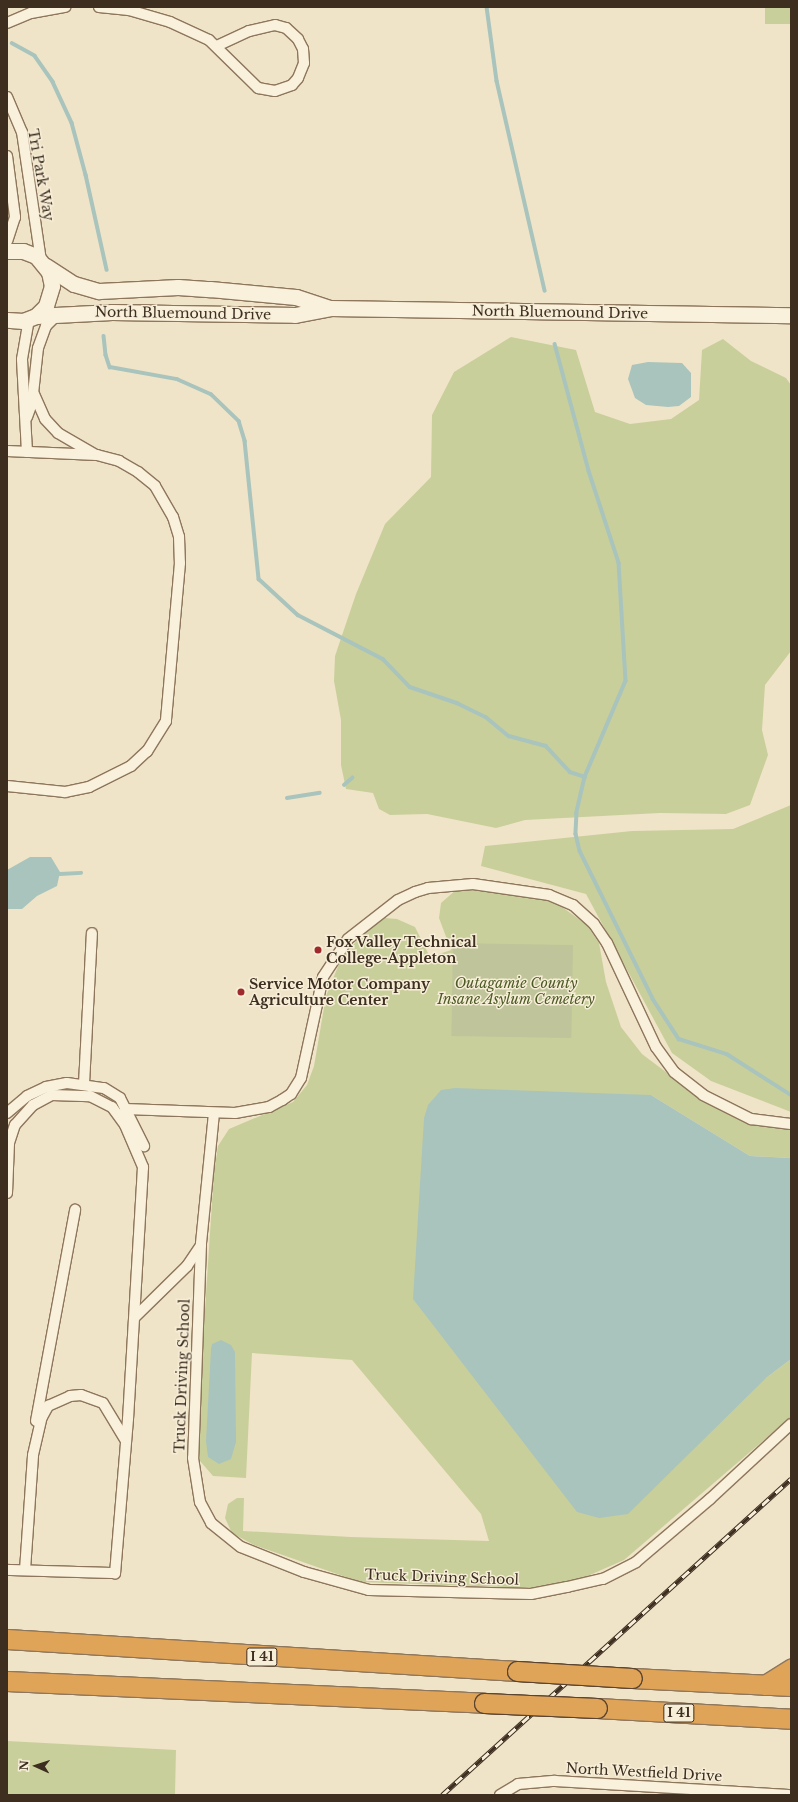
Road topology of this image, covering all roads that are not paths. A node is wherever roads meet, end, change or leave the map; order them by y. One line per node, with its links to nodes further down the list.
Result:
1 (65, 7): 3 (street)
2 (99, 7): 4 (street)
3 (7, 23)
4 (217, 46): 4 (street)
5 (7, 97): 9 (street, Tri Park Way)
6 (7, 156): 7 (street)
7 (7, 242)
8 (7, 251): 9 (main road, North Bluemound Drive)
9 (44, 263): 10 (main road, North Bluemound Drive); 13 (main road)
10 (330, 308): 11 (main road, North Bluemound Drive); 12 (main road, North Bluemound Drive)
11 (58, 314): 13 (main road, North Bluemound Drive); 15 (street)
12 (791, 315)
13 (33, 317): 14 (main road, North Bluemound Drive); 16 (street)
14 (7, 320)
15 (33, 392): 16 (street); 19 (street)
16 (27, 417): 18 (street)
17 (7, 451): 18 (street)
18 (27, 452): 19 (street)
19 (97, 455): 20 (street)
20 (7, 786)
21 (92, 933): 22 (street)
22 (84, 1084): 23 (street); 24 (street)
23 (125, 1109): 25 (street); 27 (street)
24 (7, 1113)
25 (214, 1113): 26 (street); 30 (street, Truck Driving School)
26 (791, 1124)
27 (144, 1146)
28 (7, 1193): 31 (street)
29 (75, 1210): 34 (street)
30 (201, 1244): 31 (street, Truck Driving School); 32 (street, Truck Driving School)
31 (135, 1317): 33 (street)
32 (791, 1424)
33 (126, 1441): 34 (street); 36 (street)
34 (33, 1455): 36 (street)
35 (7, 1570): 36 (street)
36 (25, 1570)
37 (7, 1639): 40 (highway, I 41, bridge)
38 (791, 1669): 40 (highway)
39 (7, 1681): 42 (highway, I 41, bridge)
40 (765, 1685): 41 (highway, I 41)
41 (791, 1686)
42 (761, 1717): 43 (highway, I 41); 44 (highway)
43 (791, 1719)
44 (791, 1723)
45 (500, 1795): 46 (street, North Westfield Drive)
46 (789, 1795)

